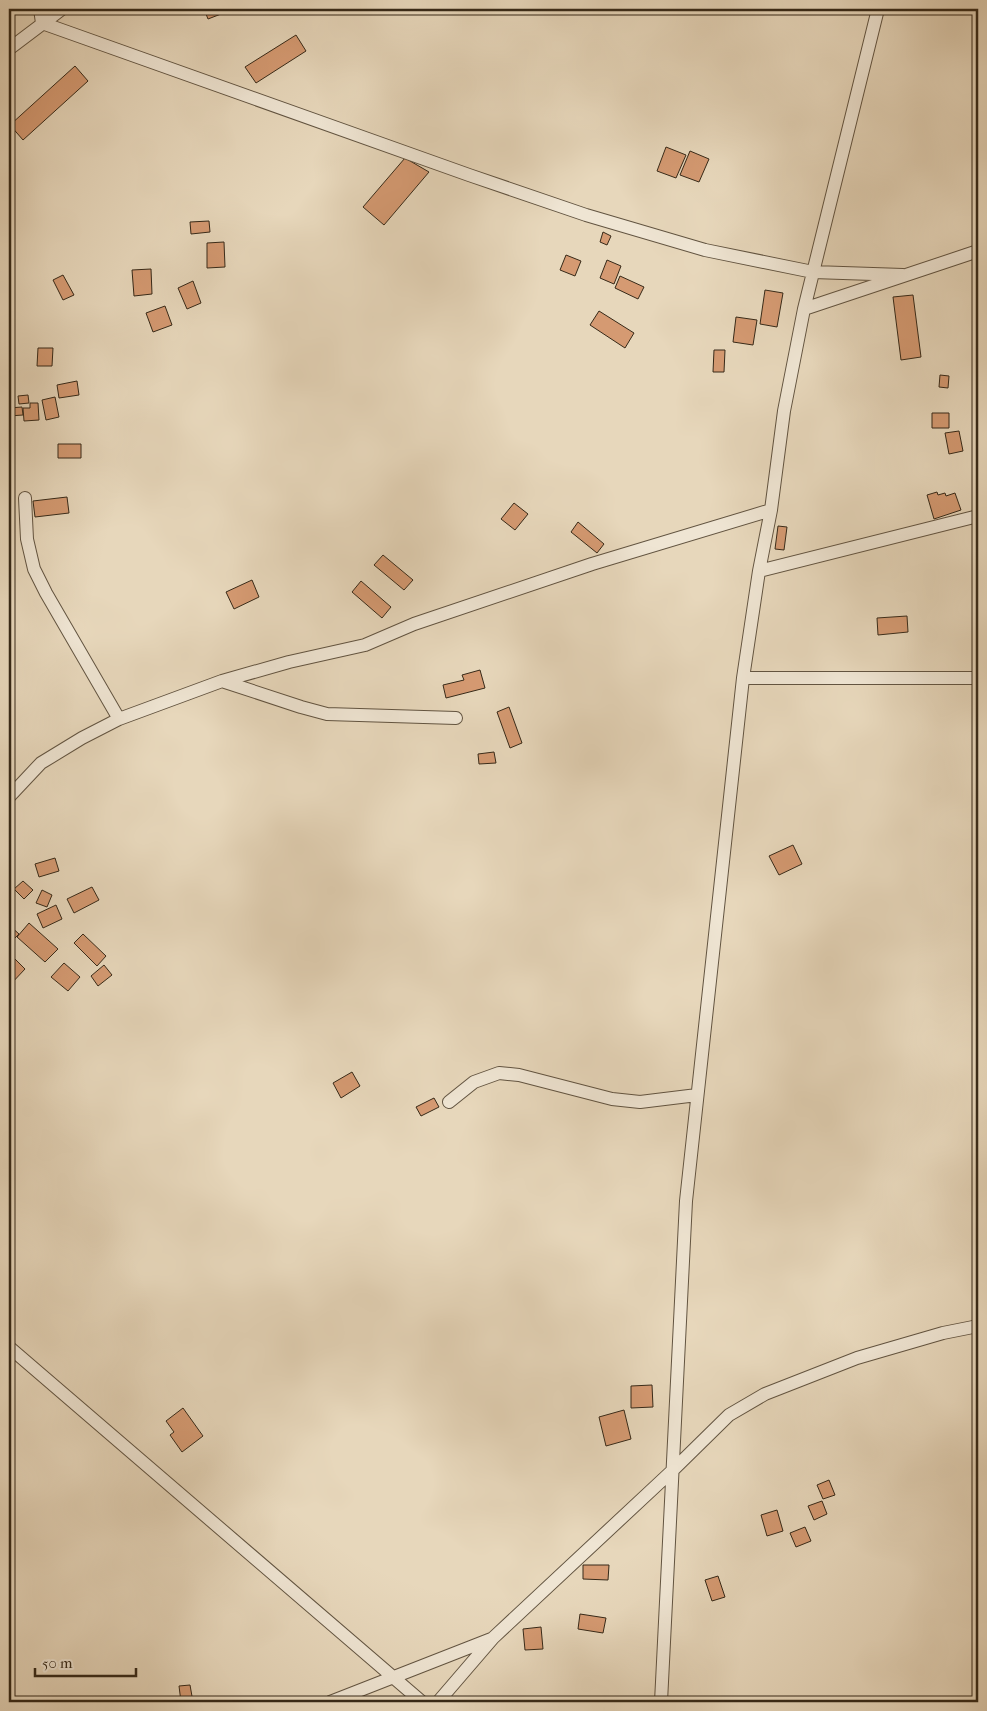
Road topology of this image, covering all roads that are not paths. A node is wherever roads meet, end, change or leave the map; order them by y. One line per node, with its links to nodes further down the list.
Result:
1 (40, 9): 4 (street)
2 (62, 9): 4 (street)
3 (878, 9): 7 (street)
4 (42, 23): 5 (street); 7 (street)
5 (9, 49)
6 (978, 251): 8 (street)
7 (814, 272): 8 (street); 9 (street)
8 (903, 275): 9 (street)
9 (804, 309): 11 (street)
10 (25, 498): 18 (street)
11 (771, 510): 13 (street); 16 (street)
12 (978, 516): 13 (street)
13 (759, 571): 14 (street)
14 (743, 678): 15 (street); 20 (street)
15 (978, 678)
16 (222, 681): 17 (street); 18 (street)
17 (456, 718)
18 (119, 720): 19 (street)
19 (9, 797)
20 (697, 1096): 21 (street); 24 (street)
21 (449, 1102)
22 (978, 1326): 24 (street)
23 (9, 1347): 26 (street)
24 (673, 1470): 25 (street); 30 (street)
25 (493, 1638): 26 (street); 29 (street)
26 (394, 1677): 27 (street); 28 (street)
27 (330, 1702)
28 (422, 1702)
29 (438, 1702)
30 (661, 1702)

